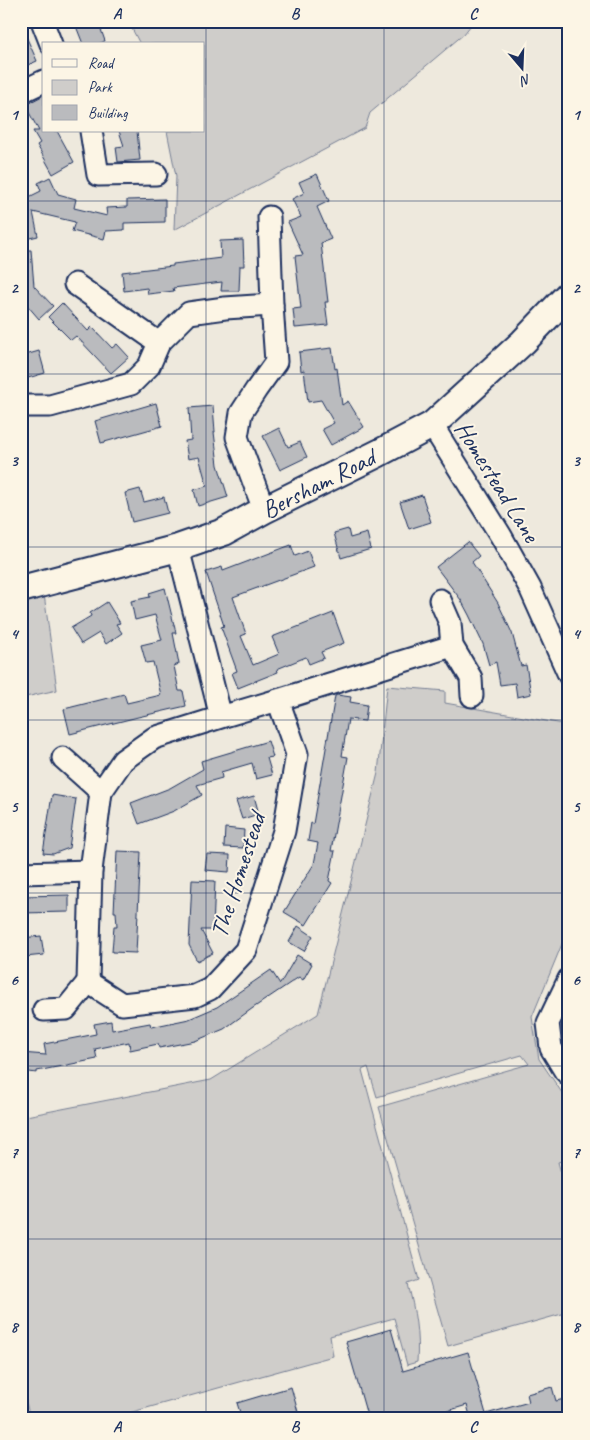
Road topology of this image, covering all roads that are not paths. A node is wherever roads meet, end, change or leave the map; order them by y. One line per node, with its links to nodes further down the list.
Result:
1 (42, 21): 2 (street)
2 (50, 42)
3 (42, 81): 4 (street)
4 (21, 92)
5 (91, 132): 6 (street)
6 (156, 174)
7 (269, 217): 10 (street)
8 (75, 284): 11 (street)
9 (569, 294): 13 (main road, Bersham Road)
10 (272, 305): 11 (street); 14 (street)
11 (159, 343): 12 (street)
12 (21, 406)
13 (432, 425): 14 (main road, Bersham Road); 19 (street, Homestead Lane)
14 (264, 510): 15 (main road, Bersham Road)
15 (178, 548): 16 (main road, Bersham Road); 22 (street)
16 (21, 589)
17 (440, 600): 18 (street)
18 (452, 646): 20 (street); 21 (street)
19 (569, 674)
20 (472, 696)
21 (278, 700): 22 (street); 28 (street, The Homestead)
22 (221, 717): 24 (street)
23 (64, 758): 24 (street)
24 (101, 792): 25 (street)
25 (92, 871): 26 (street); 28 (street)
26 (21, 873)
27 (569, 979): 30 (street)
28 (88, 982): 29 (street)
29 (44, 1010)
30 (569, 1075)

